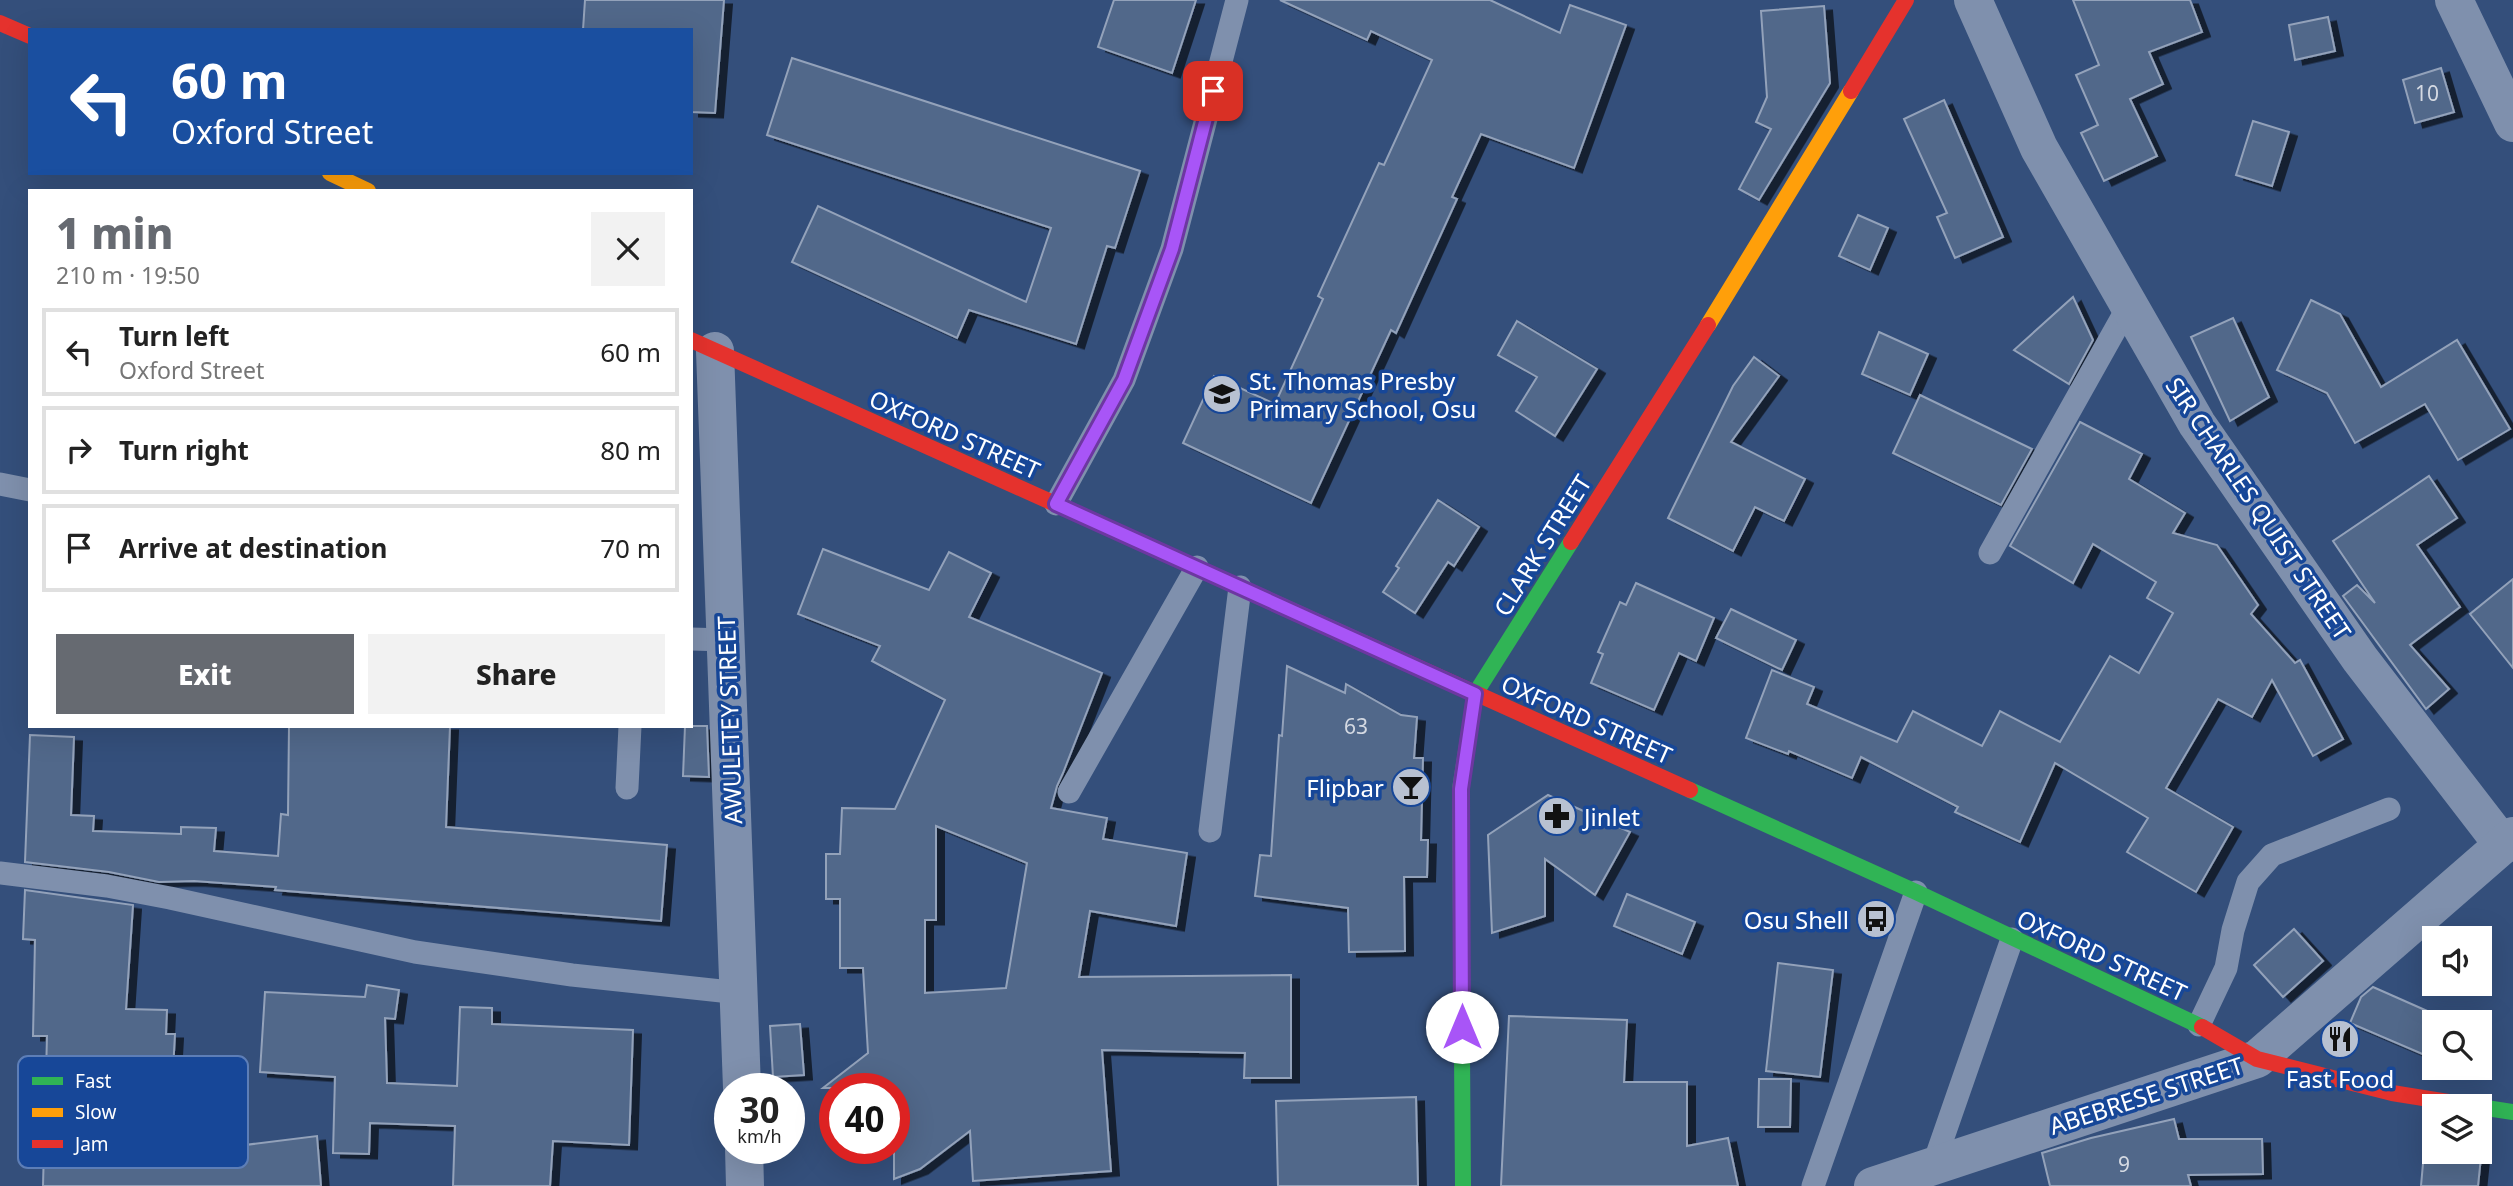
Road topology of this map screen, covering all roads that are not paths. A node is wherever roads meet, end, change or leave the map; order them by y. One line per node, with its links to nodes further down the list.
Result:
1 (1237, 0): 14 (lane)
2 (1906, 0): 19 (main road, CLARK STREET)
3 (1973, 0): 10 (street, SIR CHARLES QUIST STREET)
4 (2454, 0): 7 (street)
5 (0, 23): 6 (main road)
6 (28, 35)
7 (2513, 123)
8 (334, 175): 9 (main road)
9 (364, 189)
10 (2129, 305): 15 (lane); 25 (street, SIR CHARLES QUIST STREET)
11 (703, 345): 14 (main road, OXFORD STREET); 18 (street, AWULETEY STREET)
12 (0, 484): 13 (lane)
13 (28, 490)
14 (1056, 504): 16 (main road, OXFORD STREET)
15 (1990, 553)
16 (1197, 567): 17 (main road, OXFORD STREET); 22 (lane)
17 (1240, 587): 19 (main road, OXFORD STREET); 24 (lane)
18 (709, 640): 29 (street, AWULETEY STREET)
19 (1475, 694): 27 (main road, OXFORD STREET); 39 (main road, CLARK STREET)
20 (630, 728): 21 (lane)
21 (627, 788)
22 (1069, 792)
23 (2389, 809): 30 (lane)
24 (1210, 831)
25 (2510, 846): 31 (street, ABEBRESE STREET)
26 (0, 873): 29 (lane)
27 (1916, 892): 28 (main road, OXFORD STREET); 40 (lane)
28 (2012, 939): 30 (main road, OXFORD STREET); 37 (lane)
29 (740, 993): 32 (street, AWULETEY STREET)
30 (2199, 1025): 31 (main road, OXFORD STREET)
31 (2257, 1059): 33 (main road, OXFORD STREET); 37 (street, ABEBRESE STREET)
32 (742, 1073)
33 (2422, 1098)
34 (2492, 1109): 35 (main road)
35 (2513, 1112)
36 (744, 1164): 38 (street)
37 (1933, 1166): 41 (street, ABEBRESE STREET)
38 (745, 1186)
39 (1463, 1186)
40 (1813, 1186)
41 (1872, 1186)

